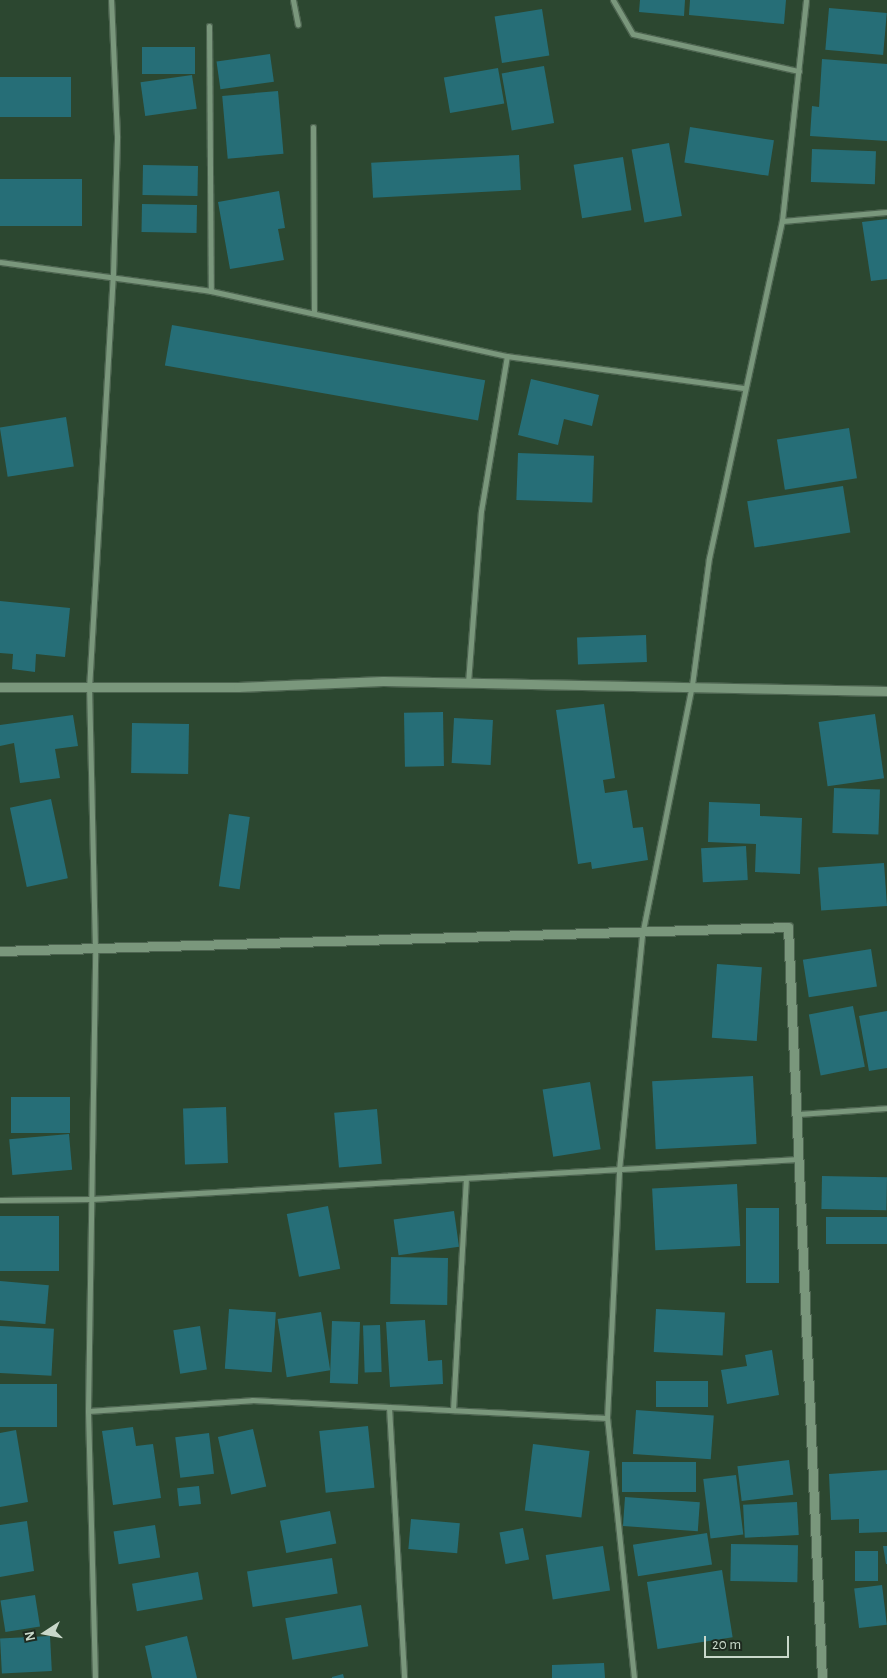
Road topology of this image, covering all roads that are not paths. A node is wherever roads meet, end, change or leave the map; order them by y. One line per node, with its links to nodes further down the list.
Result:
1 (111, 0): 12 (street)
2 (293, 0): 6 (street)
3 (613, 0): 7 (street)
4 (806, 0): 7 (street)
5 (209, 26): 13 (street)
6 (298, 26)
7 (799, 71): 10 (street)
8 (313, 127): 14 (street)
9 (887, 212): 10 (street)
10 (782, 222): 16 (street)
11 (0, 262): 12 (street)
12 (113, 274): 13 (street); 20 (street)
13 (211, 291): 14 (street)
14 (314, 314): 15 (street)
15 (506, 356): 16 (street); 17 (street)
16 (743, 388): 18 (street)
17 (468, 683): 18 (street); 20 (street)
18 (692, 685): 21 (street); 22 (street)
19 (0, 687): 20 (street)
20 (89, 689): 23 (street)
21 (887, 691)
22 (642, 935): 23 (street); 26 (street); 28 (street)
23 (95, 950): 24 (street); 30 (street)
24 (0, 951)
25 (887, 1108): 26 (street)
26 (797, 1114): 27 (street)
27 (799, 1159): 28 (street); 39 (street)
28 (618, 1170): 29 (street); 35 (street)
29 (466, 1178): 30 (street); 34 (street)
30 (92, 1199): 31 (street); 33 (street)
31 (0, 1200)
32 (389, 1407): 33 (street); 34 (street); 37 (street)
33 (88, 1410): 36 (street)
34 (453, 1410): 35 (street)
35 (607, 1418): 38 (street)
36 (95, 1678)
37 (404, 1678)
38 (634, 1678)
39 (822, 1678)

